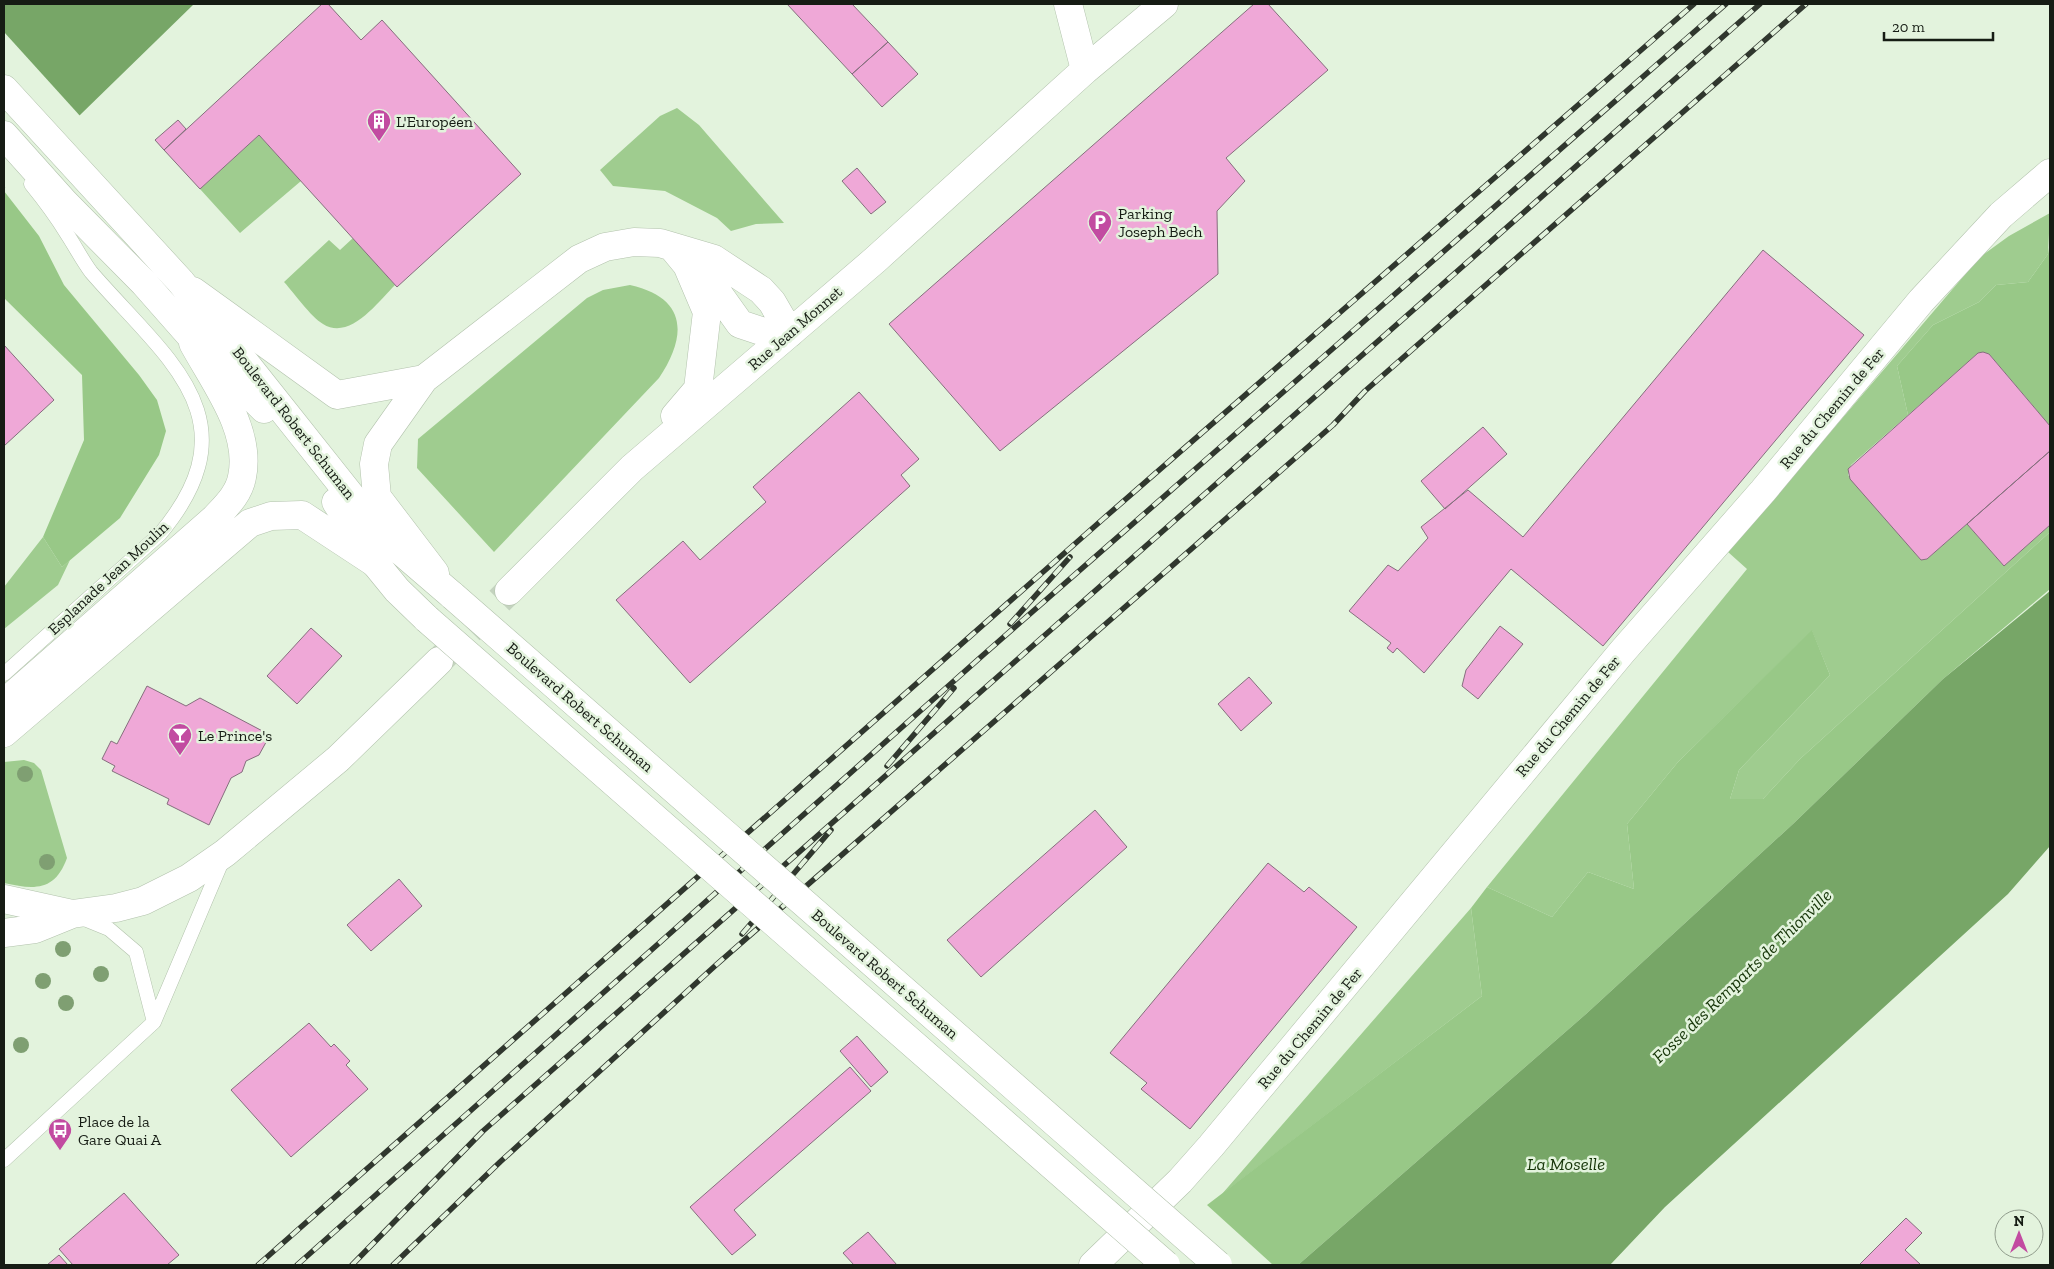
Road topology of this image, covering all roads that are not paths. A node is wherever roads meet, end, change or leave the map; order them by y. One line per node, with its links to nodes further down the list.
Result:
1 (1068, 4): 3 (street)
2 (1164, 4): 3 (street, Rue Jean Monnet)
3 (1085, 70): 12 (street, Rue Jean Monnet)
4 (4, 89): 10 (street, Boulevard Robert Schuman)
5 (4, 135): 8 (street, Boulevard Robert Schuman)
6 (4, 148): 8 (lane, Esplanade Jean Moulin)
7 (2050, 173): 28 (street, Rue du Chemin de Fer)
8 (59, 207): 11 (street, Boulevard Robert Schuman); 19 (lane, Esplanade Jean Moulin)
9 (673, 248): 12 (street); 12 (street); 13 (street); 14 (street)
10 (181, 282): 13 (street); 17 (street, Boulevard Robert Schuman)
11 (188, 333): 15 (street, Boulevard Robert Schuman); 20 (street, Esplanade Jean Moulin)
12 (790, 333): 14 (street, Rue Jean Monnet)
13 (424, 379): 17 (street)
14 (632, 468): 16 (street, Rue Jean Monnet)
15 (375, 563): 21 (street); 29 (street, Boulevard Robert Schuman, bridge)
16 (509, 591)
17 (453, 596): 30 (street, Boulevard Robert Schuman, bridge)
18 (439, 661): 22 (street)
19 (4, 674)
20 (4, 703)
21 (4, 733)
22 (225, 853): 24 (street); 26 (lane)
23 (4, 899): 24 (street)
24 (72, 914): 25 (street); 26 (lane)
25 (4, 933)
26 (154, 1022): 27 (lane)
27 (4, 1160)
28 (1093, 1265)
29 (1166, 1265)
30 (1218, 1265)

